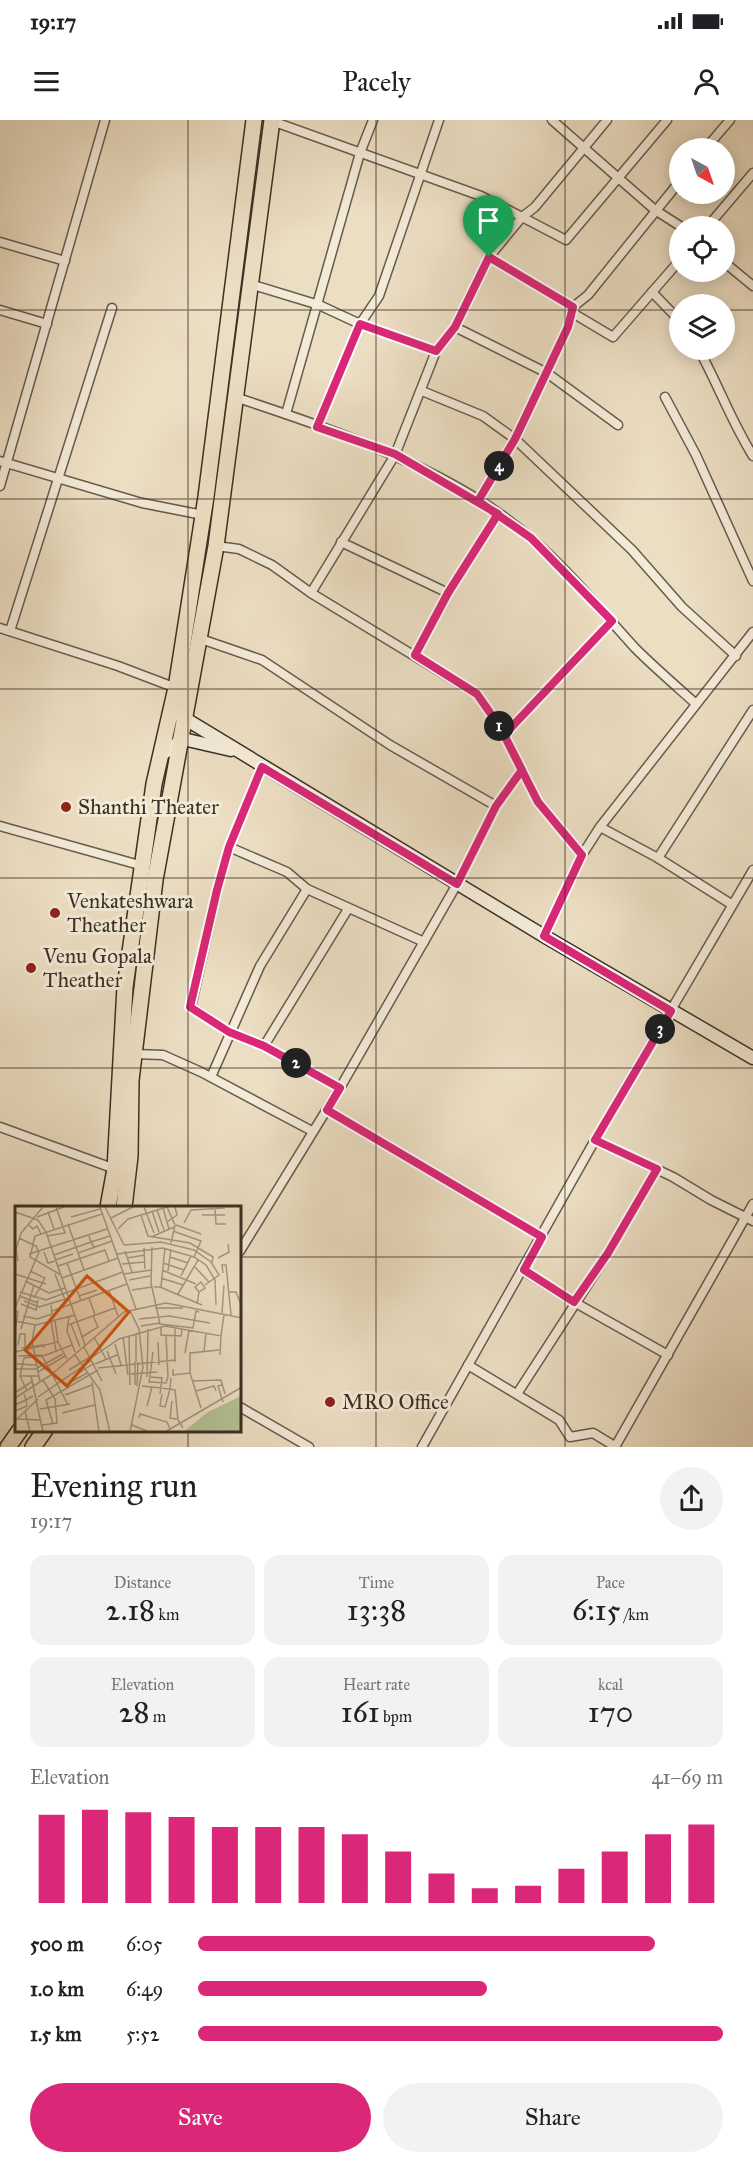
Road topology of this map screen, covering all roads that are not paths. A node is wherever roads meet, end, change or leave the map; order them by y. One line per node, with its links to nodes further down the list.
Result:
1 (105, 120): 23 (street)
2 (254, 120): 54 (highway)
3 (372, 120): 12 (street)
4 (439, 120): 14 (street)
5 (552, 120): 11 (street)
6 (607, 120): 11 (street)
7 (667, 120): 15 (street)
8 (730, 120): 10 (street)
9 (272, 121): 12 (street); 26 (highway)
10 (715, 138)
11 (584, 146): 15 (street); 19 (street)
12 (360, 153): 14 (street); 29 (street)
13 (753, 173): 18 (street)
14 (419, 175): 19 (street); 35 (street)
15 (618, 179): 17 (street); 19 (street)
16 (669, 194): 17 (street)
17 (655, 210): 20 (street); 32 (street)
18 (716, 216)
19 (522, 217): 22 (street)
20 (669, 219)
21 (0, 242): 23 (street)
22 (489, 257): 32 (street); 36 (street)
23 (64, 261): 34 (street)
24 (735, 271): 27 (street)
25 (669, 273): 28 (street)
26 (250, 284): 29 (street); 41 (highway)
27 (753, 285)
28 (652, 292): 32 (street); 33 (street)
29 (319, 304): 35 (street); 43 (street)
30 (112, 308): 50 (street)
31 (0, 310): 34 (street)
32 (572, 310): 39 (street)
33 (669, 310)
34 (47, 324): 49 (street)
35 (360, 324): 37 (street); 45 (street)
36 (455, 327): 37 (street); 39 (street)
37 (436, 351): 40 (street)
38 (705, 360): 48 (street)
39 (547, 373): 44 (street); 46 (street)
40 (422, 391): 46 (street); 47 (street)
41 (235, 396): 43 (street); 56 (highway)
42 (665, 397): 57 (street)
43 (286, 414): 45 (street)
44 (618, 425)
45 (317, 427): 47 (street)
46 (515, 439): 52 (street); 66 (street)
47 (395, 454): 52 (street); 55 (street)
48 (753, 456)
49 (4, 462): 50 (street); 51 (street)
50 (60, 478): 54 (street); 62 (street)
51 (0, 486)
52 (478, 501): 53 (street)
53 (498, 514): 59 (street); 60 (street)
54 (203, 515): 67 (highway)
55 (341, 542): 58 (street); 59 (street)
56 (216, 546): 58 (street); 64 (highway)
57 (753, 581)
58 (310, 593): 65 (street)
59 (448, 593): 65 (street)
60 (612, 621): 68 (street); 72 (street)
61 (0, 628): 62 (street)
62 (10, 631): 67 (street)
63 (753, 632): 66 (street)
64 (198, 638): 71 (highway); 78 (street)
65 (415, 655): 72 (street)
66 (736, 656): 68 (street)
67 (176, 688): 70 (highway)
68 (695, 703): 80 (street)
69 (753, 710): 83 (street)
70 (169, 711): 71 (street); 75 (highway)
71 (187, 718): 73 (highway); 74 (street)
72 (504, 735): 77 (street)
73 (183, 739): 74 (street); 75 (street); 95 (highway)
74 (238, 752): 76 (street)
75 (160, 756): 84 (highway)
76 (262, 767): 81 (street); 86 (street)
77 (522, 770): 78 (street); 82 (street)
78 (496, 806): 86 (street)
79 (0, 826): 84 (street)
80 (600, 827): 82 (street); 83 (street)
81 (229, 847): 87 (street); 93 (street)
82 (582, 855): 90 (street)
83 (658, 858): 88 (street)
84 (143, 866): 103 (highway)
85 (753, 870): 88 (street)
86 (457, 884): 90 (street); 91 (street)
87 (307, 889): 89 (street); 93 (street)
88 (731, 904): 92 (street)
89 (348, 909): 91 (street); 94 (street)
90 (544, 936): 92 (street)
91 (424, 942): 98 (street)
92 (671, 1011): 96 (street); 102 (street)
93 (229, 1032): 94 (street); 97 (street)
94 (264, 1046): 98 (street)
95 (134, 1054): 97 (street); 107 (highway)
96 (753, 1058)
97 (211, 1077): 101 (street)
98 (340, 1088): 99 (street)
99 (327, 1110): 101 (street); 109 (street)
100 (0, 1127): 103 (street)
101 (312, 1131): 110 (street)
102 (595, 1140): 104 (street); 109 (street)
103 (115, 1169): 106 (highway)
104 (657, 1169): 108 (street); 112 (street)
105 (753, 1204): 108 (street)
106 (108, 1206)
107 (124, 1206)
108 (749, 1220): 113 (street)
109 (542, 1237): 111 (street)
110 (242, 1248)
111 (524, 1270): 112 (street); 114 (street)
112 (574, 1302): 113 (street); 115 (street)
113 (668, 1355): 123 (street)
114 (468, 1365): 115 (street); 122 (street)
115 (517, 1394): 123 (street)
116 (242, 1408): 121 (street)
117 (19, 1432): 119 (highway)
118 (44, 1432): 120 (highway)
119 (8, 1447)
120 (33, 1447)
121 (309, 1447)
122 (422, 1447)
123 (616, 1447)

